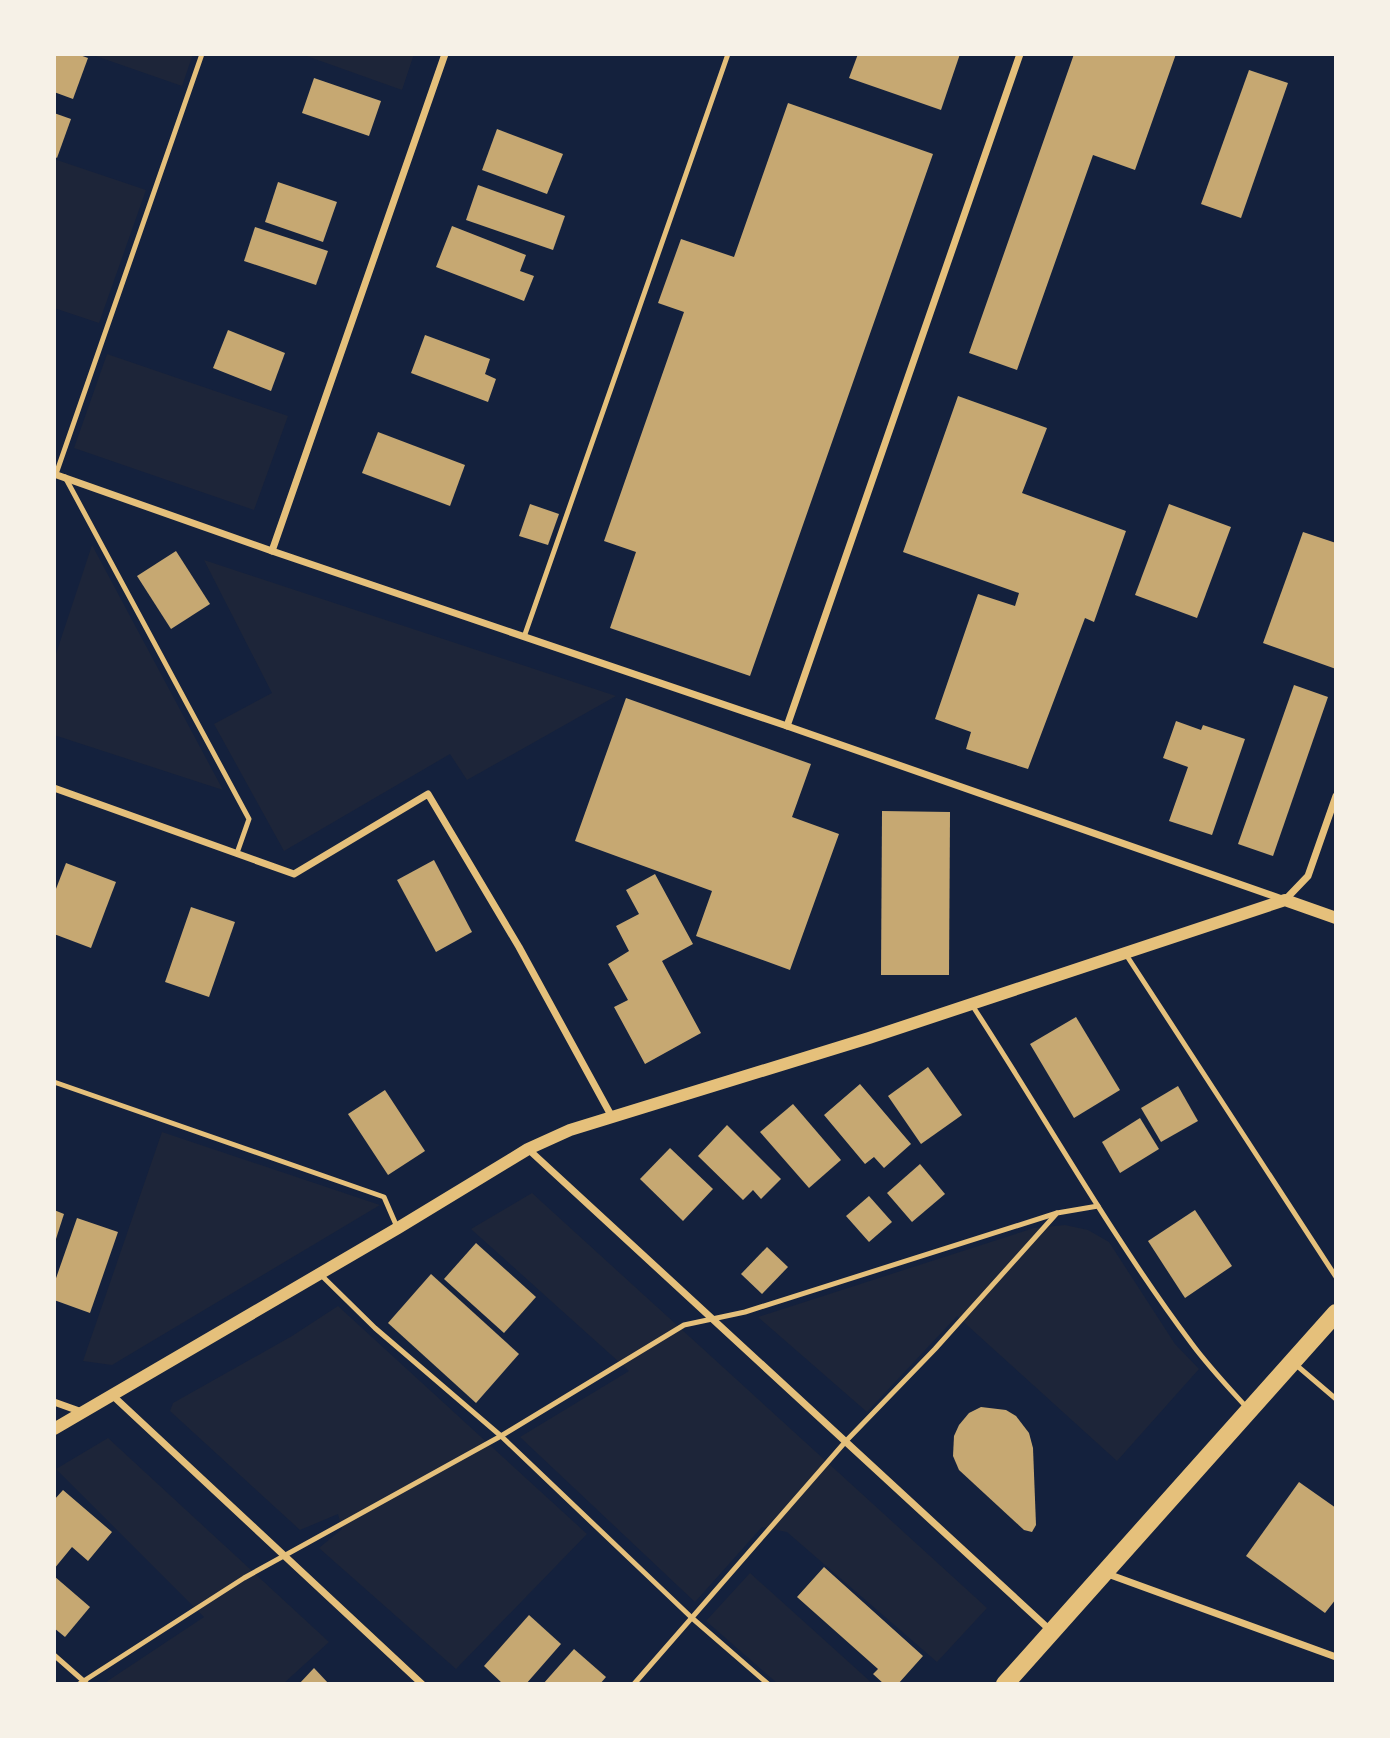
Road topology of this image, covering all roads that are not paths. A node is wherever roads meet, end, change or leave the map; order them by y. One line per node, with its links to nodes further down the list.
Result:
1 (202, 54): 5 (lane)
2 (446, 54): 7 (street)
3 (728, 54): 8 (lane)
4 (1020, 54): 9 (street)
5 (55, 474): 6 (street)
6 (65, 477): 7 (street); 12 (lane)
7 (272, 551): 8 (street)
8 (524, 637): 9 (street)
9 (787, 726): 13 (street)
10 (54, 788): 12 (street)
11 (1336, 796): 13 (street)
12 (237, 853): 18 (street)
13 (1285, 900): 14 (street); 15 (street)
14 (1336, 918)
15 (1125, 953): 16 (street); 24 (lane)
16 (971, 1004): 18 (street); 20 (lane)
17 (54, 1082): 22 (lane)
18 (612, 1117): 19 (street)
19 (528, 1149): 22 (street); 26 (street)
20 (1098, 1206): 21 (lane); 31 (lane)
21 (1057, 1213): 26 (lane); 35 (lane)
22 (398, 1228): 23 (street)
23 (320, 1274): 28 (street); 34 (lane)
24 (1336, 1277)
25 (1336, 1313): 27 (main road)
26 (712, 1319): 34 (lane); 35 (street)
27 (1293, 1362): 29 (lane); 31 (main road)
28 (112, 1395): 32 (street); 36 (street)
29 (1336, 1399)
30 (54, 1402): 32 (street)
31 (1249, 1411): 37 (main road)
32 (82, 1412): 33 (street)
33 (54, 1429)
34 (501, 1436): 36 (lane); 38 (lane)
35 (846, 1441): 38 (lane); 39 (street)
36 (282, 1556): 42 (lane); 43 (street)
37 (1105, 1572): 39 (main road); 41 (street)
38 (692, 1618): 44 (lane); 45 (lane)
39 (1052, 1632): 46 (main road)
40 (54, 1655): 42 (lane)
41 (1336, 1657)
42 (83, 1683)
43 (422, 1684)
44 (634, 1684)
45 (768, 1684)
46 (1005, 1684)

